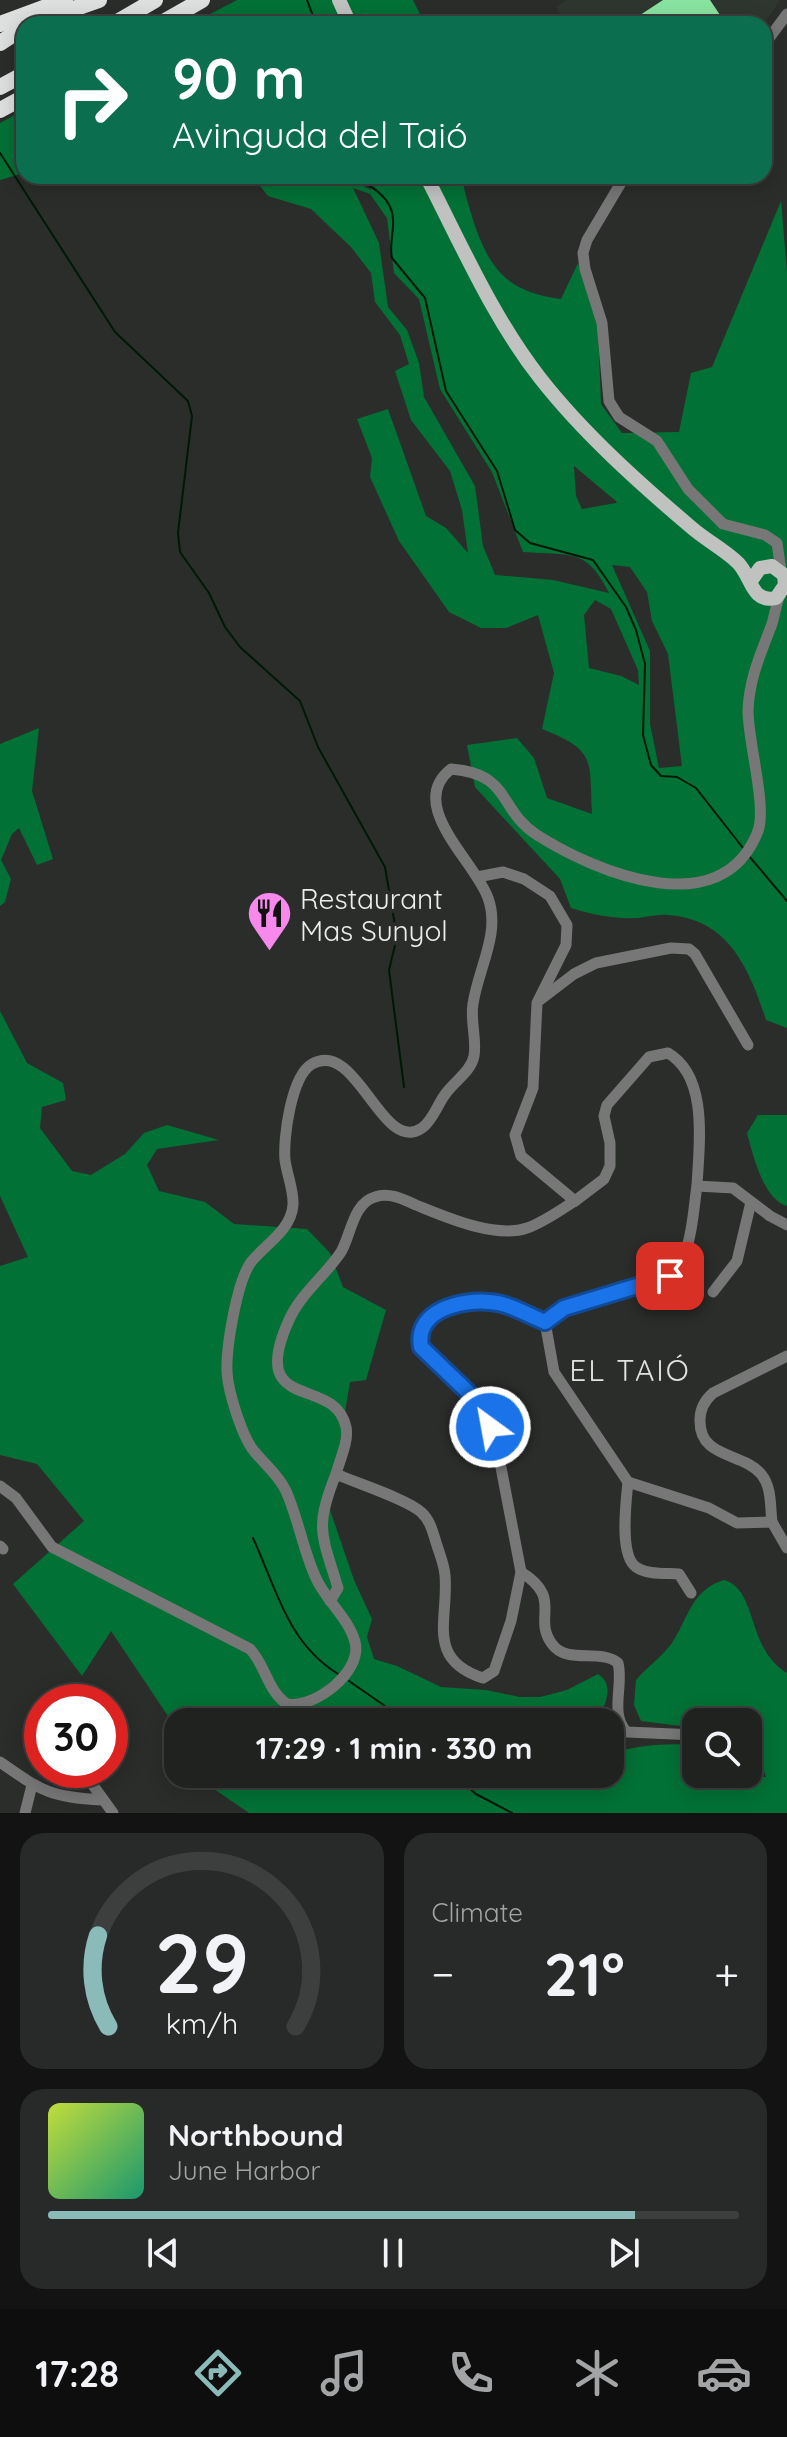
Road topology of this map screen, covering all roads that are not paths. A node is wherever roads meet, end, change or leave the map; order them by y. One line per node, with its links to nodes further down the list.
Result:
1 (67, 0): 6 (highway)
2 (99, 0): 7 (highway)
3 (155, 0): 8 (highway)
4 (202, 0): 9 (highway)
5 (787, 14): 10 (street)
6 (22, 16)
7 (54, 16)
8 (128, 16)
9 (174, 16)
10 (772, 34)
11 (430, 184): 13 (main road)
12 (620, 184): 14 (street)
13 (735, 560): 14 (main road); 15 (main road)
14 (769, 568): 15 (main road); 16 (main road)
15 (751, 581): 17 (main road)
16 (780, 595): 17 (main road); 18 (street)
17 (762, 598): 18 (street)
18 (769, 630): 19 (street)
19 (477, 877): 20 (street); 36 (street)
20 (537, 1003): 21 (street); 23 (street)
21 (748, 1045)
22 (697, 1186): 23 (street); 24 (street); 27 (street)
23 (575, 1201): 29 (street)
24 (751, 1202): 25 (street); 26 (street)
25 (787, 1225)
26 (713, 1292)
27 (545, 1322): 30 (street); 34 (street)
28 (787, 1356): 32 (street)
29 (336, 1474): 34 (street); 36 (street)
30 (628, 1482): 32 (street); 35 (street)
31 (0, 1486): 36 (street)
32 (772, 1522): 33 (street)
33 (787, 1548)
34 (521, 1572): 37 (street)
35 (691, 1593)
36 (330, 1601)
37 (682, 1735)
38 (0, 1762): 39 (street)
39 (24, 1779)
40 (31, 1788): 44 (street)
41 (36, 1788): 43 (street)
42 (95, 1788): 43 (street)
43 (103, 1800): 45 (street); 46 (street)
44 (25, 1813)
45 (97, 1813)
46 (113, 1813)

